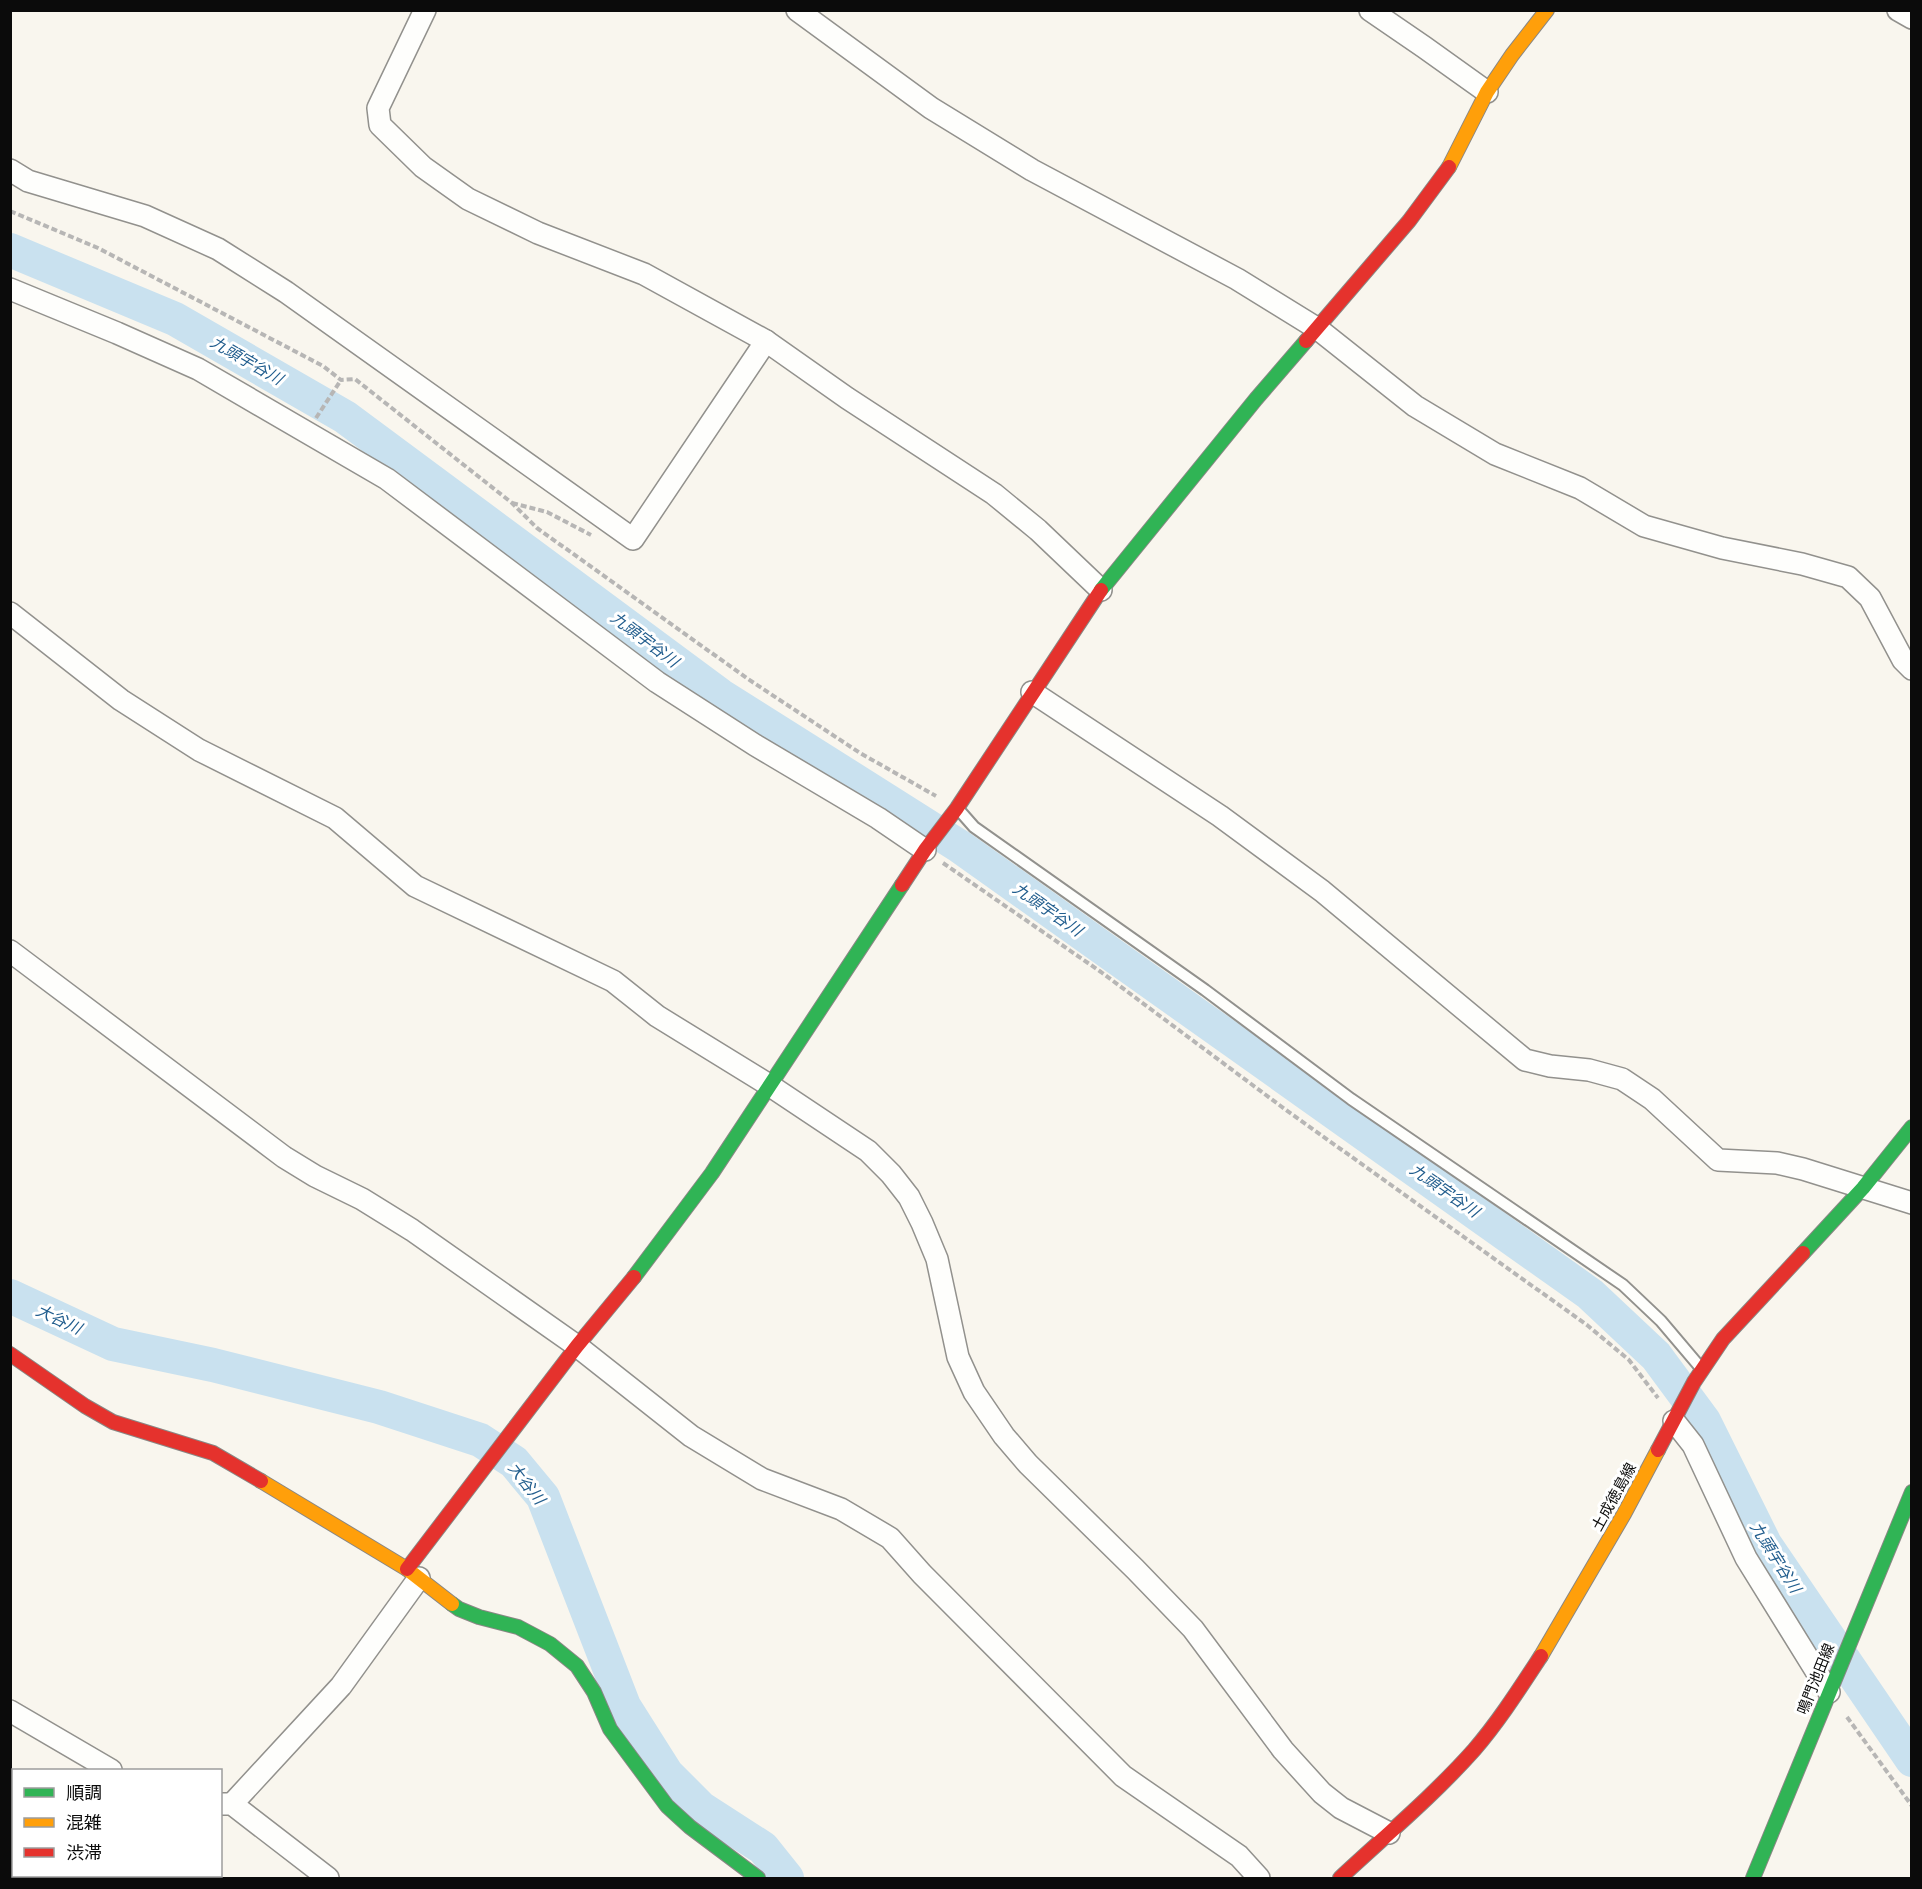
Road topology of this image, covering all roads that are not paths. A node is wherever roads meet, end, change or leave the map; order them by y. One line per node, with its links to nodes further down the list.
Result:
1 (425, 10): 11 (street)
2 (797, 10): 10 (street)
3 (1370, 10): 7 (street)
4 (1547, 10): 7 (street)
5 (1898, 10): 6 (street)
6 (1911, 18)
7 (1487, 92): 10 (street)
8 (10, 170): 11 (street)
9 (10, 289): 17 (street)
10 (1318, 328): 12 (street); 14 (street)
11 (766, 341): 12 (street)
12 (1101, 590): 15 (street)
13 (10, 613): 19 (street)
14 (1911, 669)
15 (1032, 692): 16 (street); 21 (street)
16 (954, 810): 17 (street); 25 (lane)
17 (926, 848): 19 (street)
18 (10, 951): 23 (street)
19 (769, 1085): 23 (street); 33 (street)
20 (1911, 1126): 21 (street, 土成徳島線)
21 (1863, 1188): 22 (street); 25 (street, 土成徳島線)
22 (1911, 1203)
23 (577, 1346): 28 (street); 36 (street)
24 (10, 1354): 28 (street)
25 (1702, 1369): 26 (street, 土成徳島線)
26 (1676, 1417): 29 (street); 33 (street, 土成徳島線)
27 (1911, 1492): 29 (street, 鳴門池田線)
28 (413, 1573): 32 (street); 35 (street)
29 (1832, 1686): 38 (street, 鳴門池田線)
30 (10, 1711): 31 (street)
31 (109, 1769)
32 (226, 1804): 34 (street)
33 (1389, 1833): 37 (street, 土成徳島線)
34 (328, 1878)
35 (758, 1878)
36 (1259, 1878)
37 (1340, 1878)
38 (1753, 1878)

